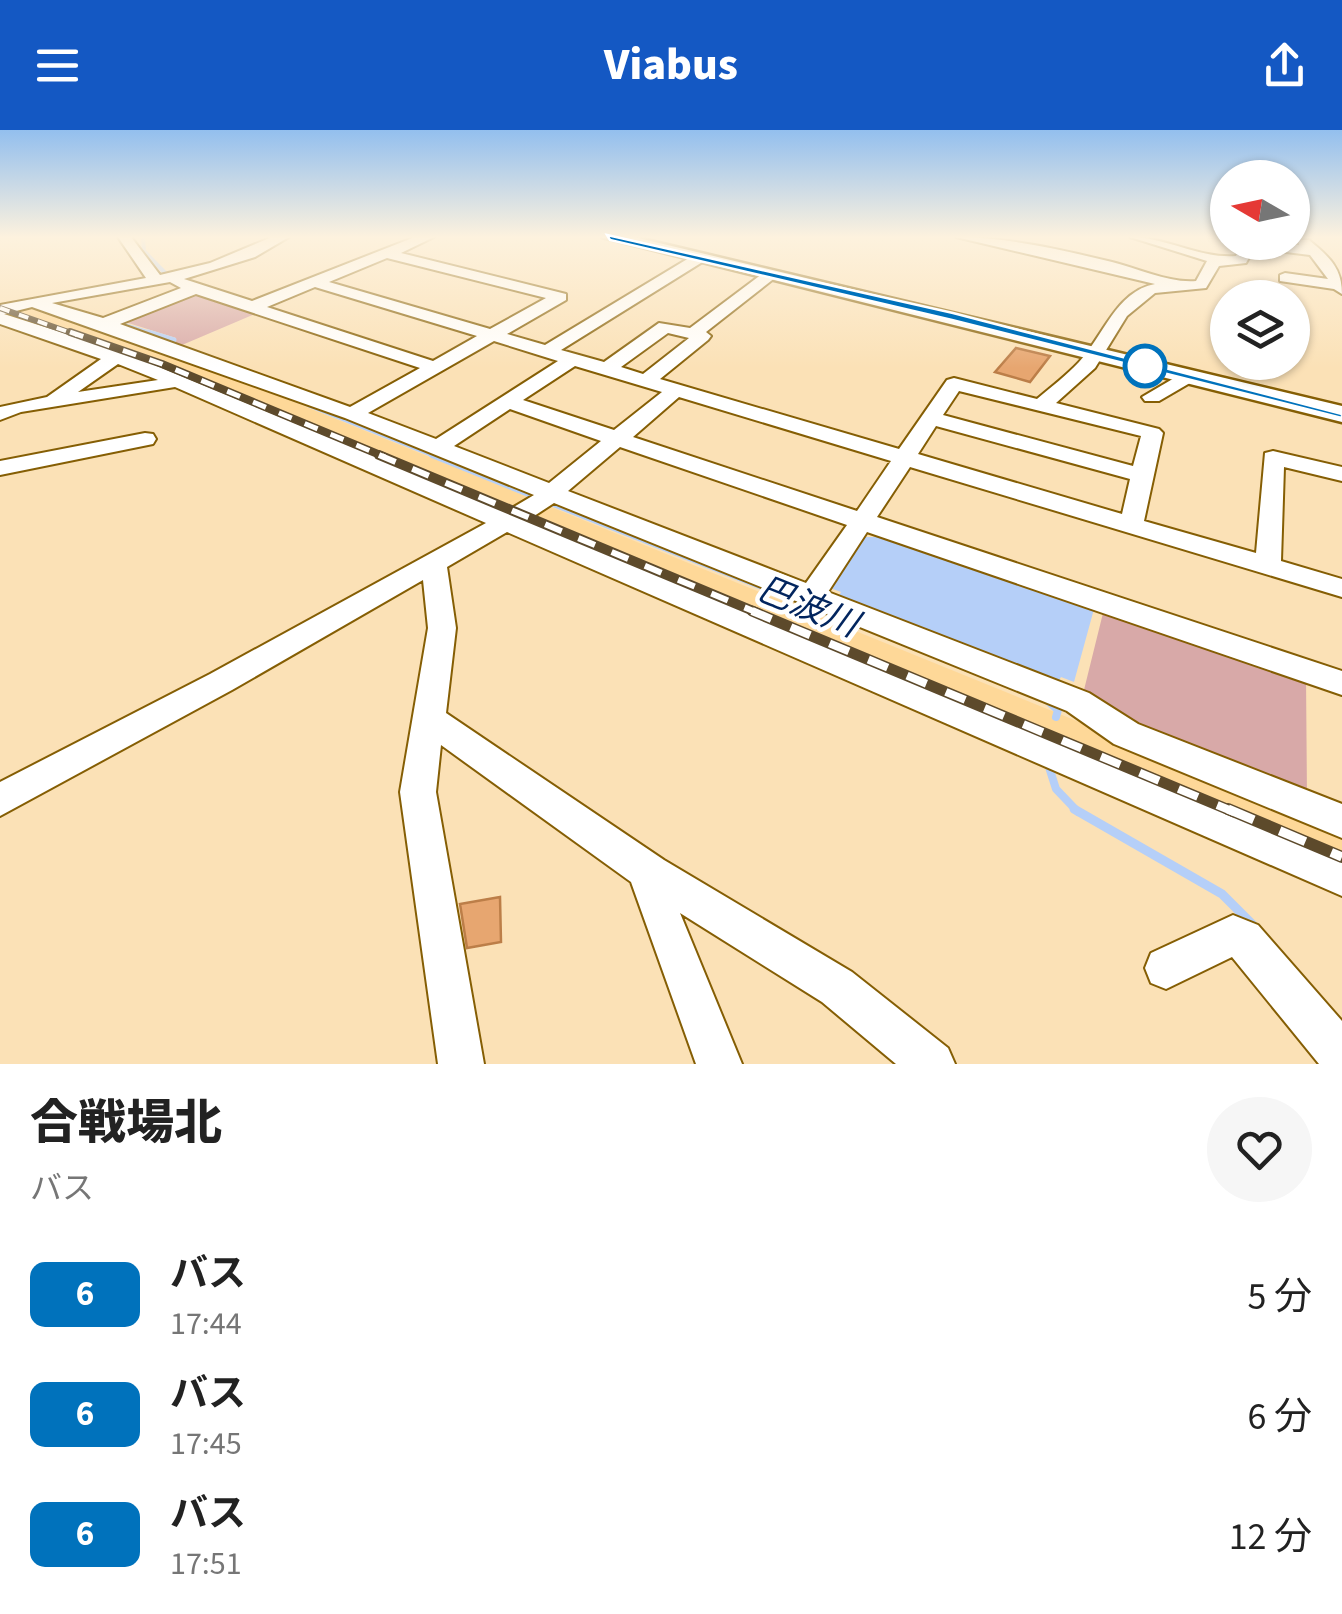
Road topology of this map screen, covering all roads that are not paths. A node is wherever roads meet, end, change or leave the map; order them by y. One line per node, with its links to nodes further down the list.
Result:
1 (161, 281): 15 (street)
2 (167, 281): 14 (street)
3 (323, 281): 11 (street)
4 (494, 281): 21 (street)
5 (662, 281): 22 (street)
6 (763, 281): 20 (street)
7 (798, 281): 23 (main road)
8 (1158, 281): 13 (street)
9 (1203, 281): 13 (street)
10 (1301, 281): 12 (street)
11 (317, 283): 16 (street); 21 (street)
12 (1341, 287)
13 (1188, 288): 23 (street)
14 (194, 289): 16 (street); 19 (street)
15 (36, 301): 17 (street); 19 (street)
16 (252, 307): 26 (street)
17 (0, 310)
18 (0, 318): 24 (street)
19 (104, 324): 37 (street)
20 (694, 334): 27 (street); 30 (street)
21 (492, 335): 22 (street); 26 (street)
22 (547, 352): 25 (street)
23 (1094, 354): 28 (main road); 35 (street)
24 (117, 356): 29 (street); 34 (street)
25 (573, 359): 27 (street); 33 (street)
26 (434, 367): 37 (street)
27 (607, 368): 30 (street)
28 (1188, 376): 32 (street); 38 (main road)
29 (176, 380): 34 (street); 48 (street)
30 (646, 381): 31 (street)
31 (676, 390): 41 (street); 43 (street)
32 (1152, 397)
33 (508, 402): 41 (street); 42 (street)
34 (49, 404): 36 (street)
35 (1041, 406): 39 (street); 46 (street)
36 (0, 414)
37 (352, 414): 42 (street)
38 (1342, 414)
39 (932, 418): 43 (street); 46 (street)
40 (145, 439): 44 (street)
41 (619, 440): 47 (street); 49 (street)
42 (437, 448): 47 (street)
43 (905, 458): 49 (street); 50 (street)
44 (0, 468)
45 (1342, 474): 52 (street)
46 (1142, 475): 50 (street)
47 (544, 499): 48 (street); 54 (street)
48 (506, 521): 51 (street); 60 (street)
49 (862, 522): 54 (street); 55 (street)
50 (1131, 526): 52 (street)
51 (429, 563): 56 (street); 57 (street)
52 (1268, 566): 53 (street)
53 (1342, 588)
54 (811, 597): 58 (street)
55 (1342, 683)
56 (431, 720): 59 (street); 63 (street)
57 (0, 800)
58 (1342, 821)
59 (650, 873): 64 (street); 65 (street)
60 (1342, 877)
61 (1166, 968): 62 (street)
62 (1342, 1056)
63 (461, 1064)
64 (719, 1064)
65 (932, 1064)

